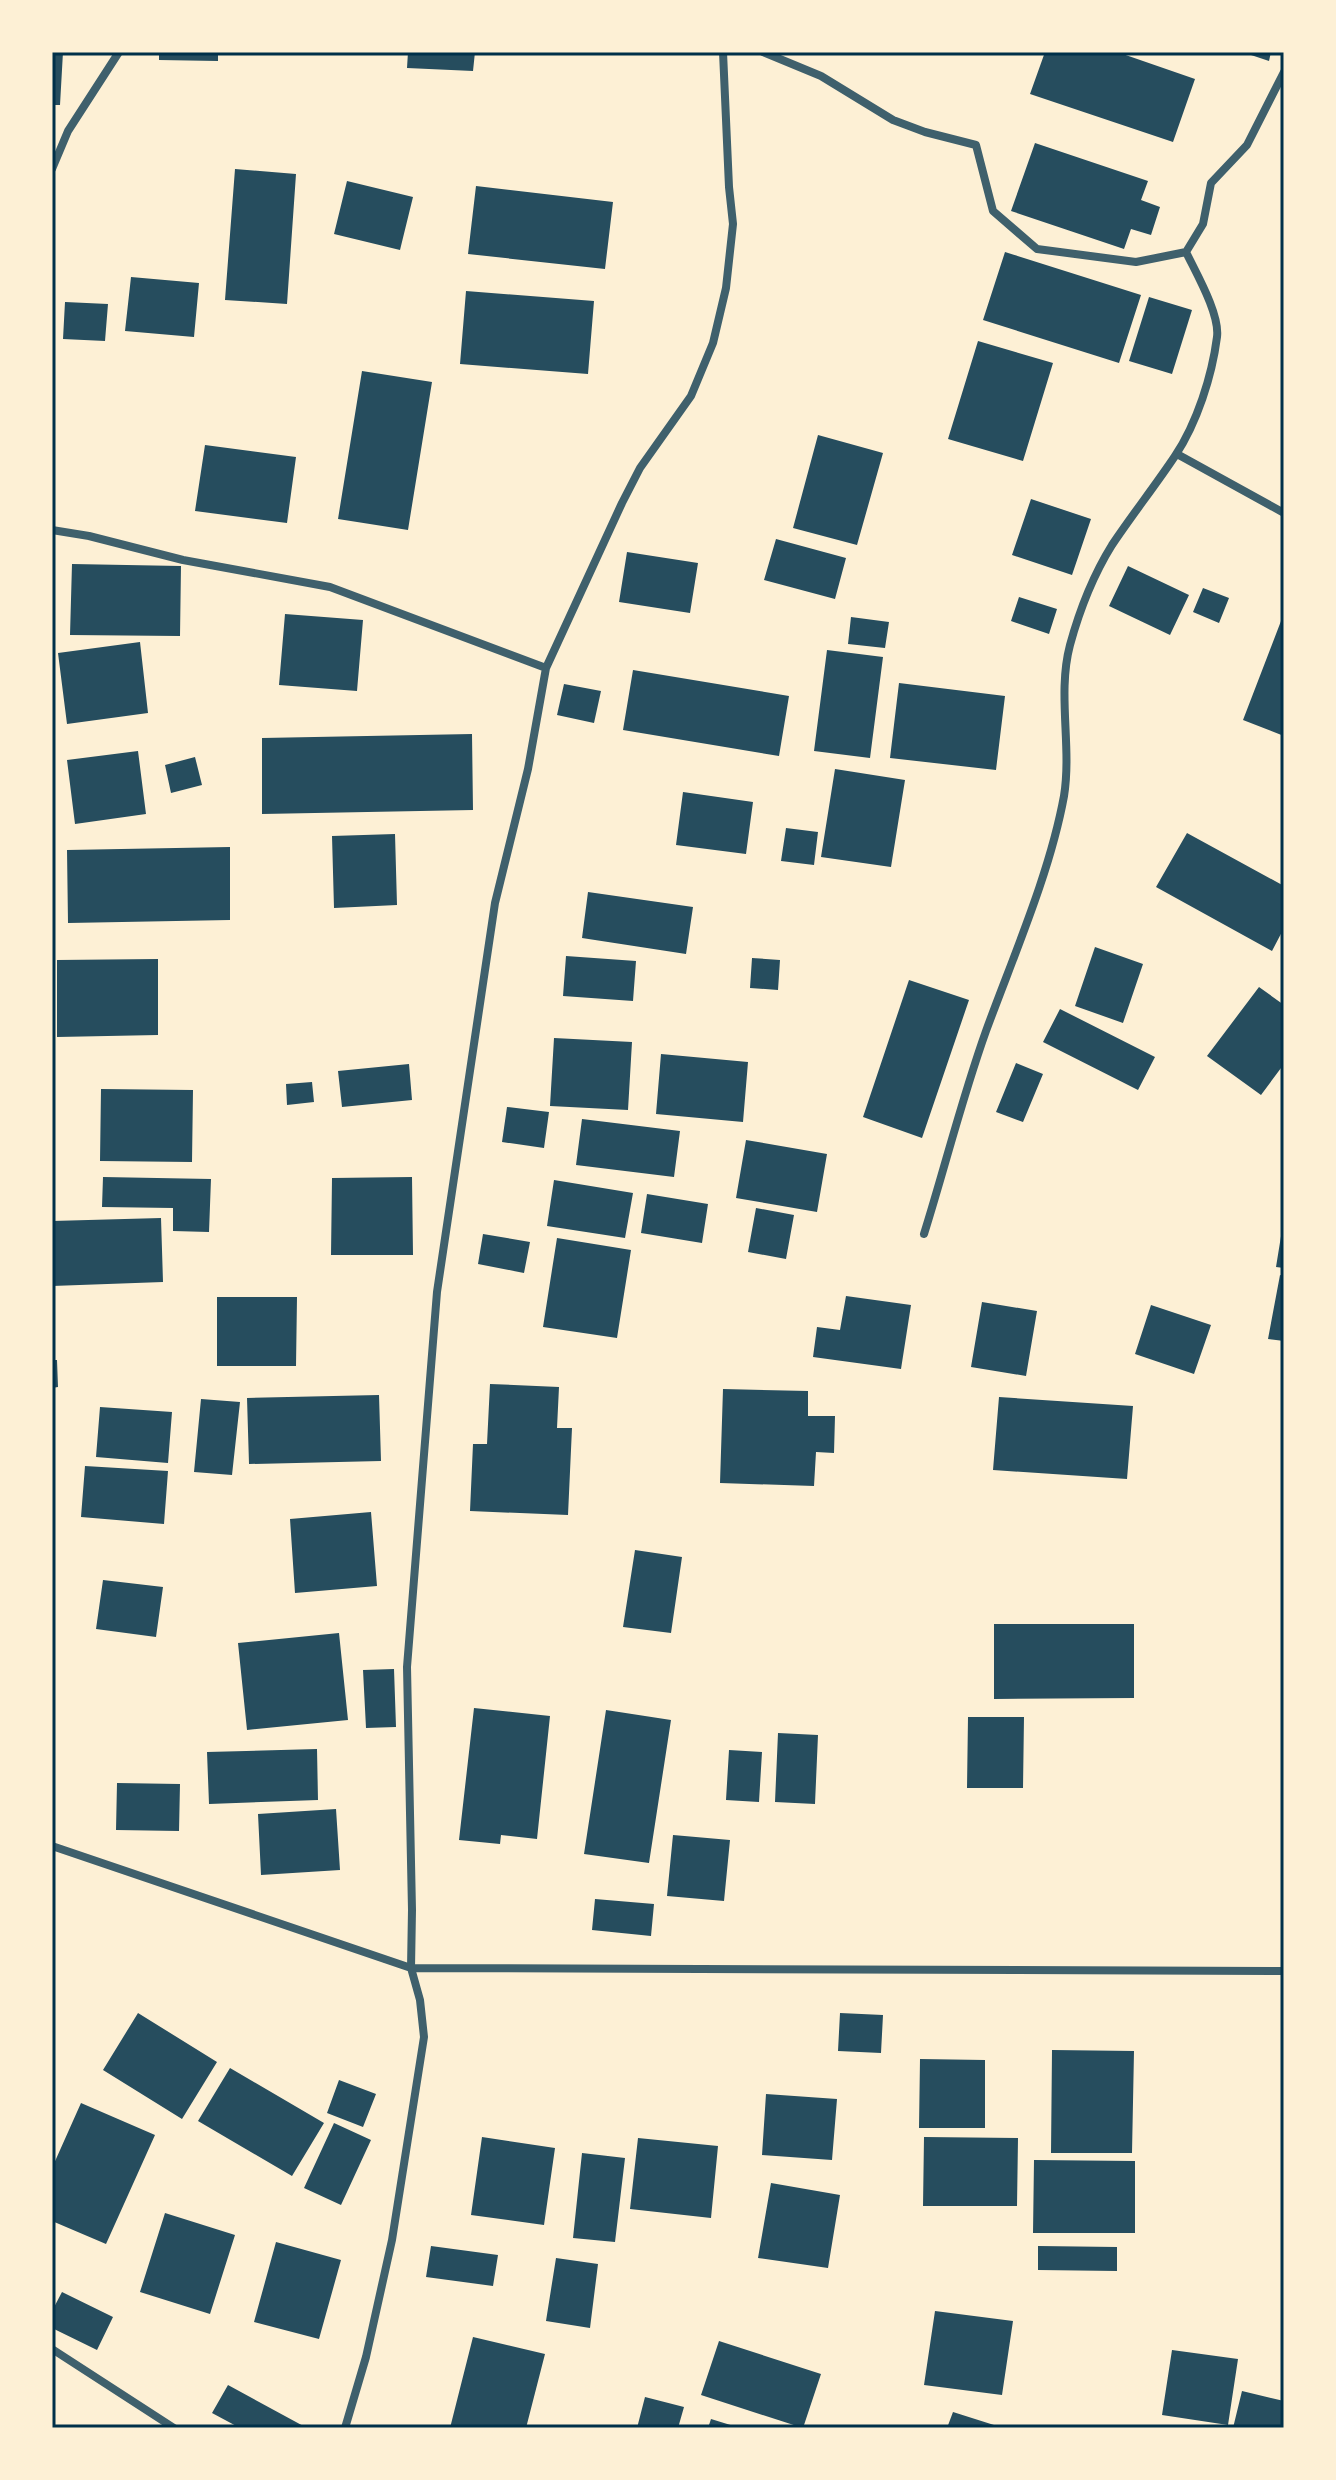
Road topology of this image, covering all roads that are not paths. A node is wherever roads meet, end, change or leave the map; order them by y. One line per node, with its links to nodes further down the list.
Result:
1 (119, 52): 5 (street)
2 (723, 52): 10 (street)
3 (763, 52): 6 (street)
4 (1284, 72): 6 (street)
5 (52, 169)
6 (1186, 252): 7 (street)
7 (1177, 454): 8 (street); 11 (street)
8 (1284, 513)
9 (52, 530): 10 (street)
10 (546, 668): 13 (street)
11 (924, 1234)
12 (52, 1846): 13 (street)
13 (411, 1968): 14 (street); 17 (street)
14 (1284, 1971)
15 (52, 2349): 16 (street)
16 (174, 2428)
17 (345, 2428)

